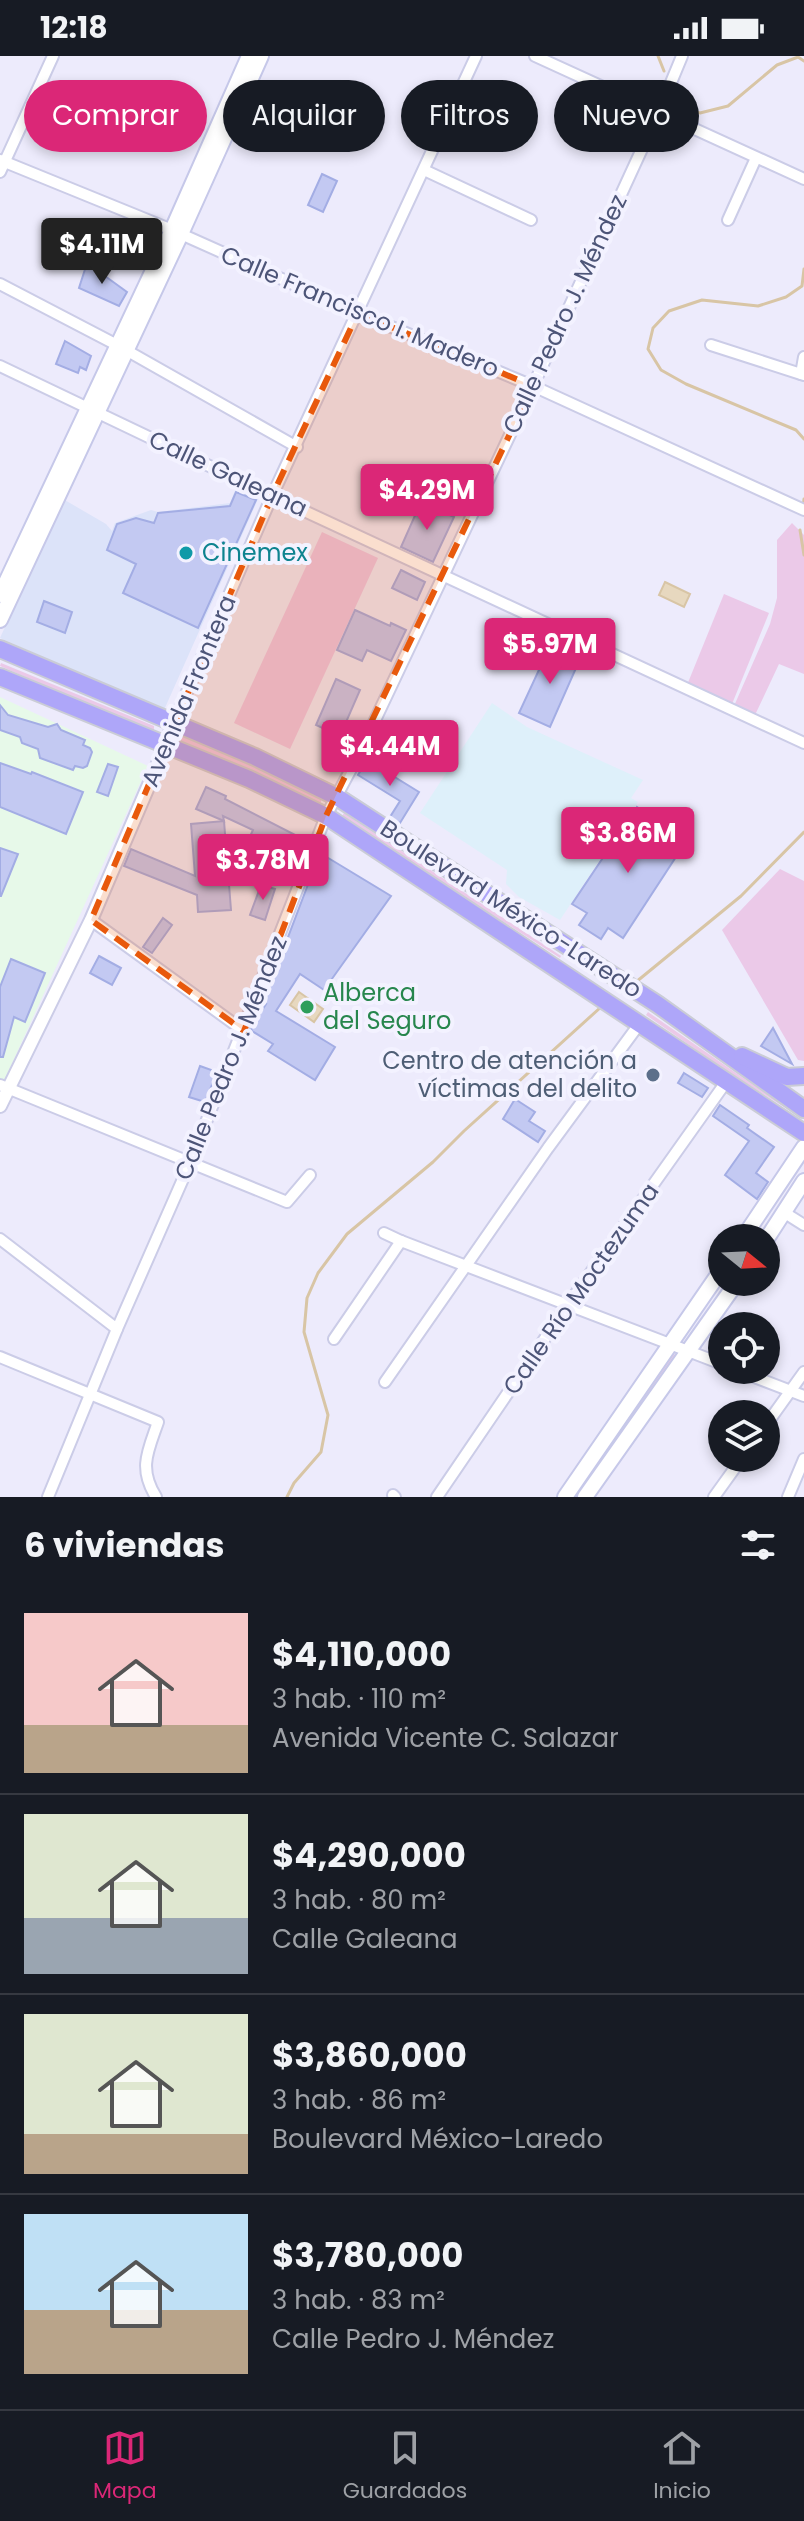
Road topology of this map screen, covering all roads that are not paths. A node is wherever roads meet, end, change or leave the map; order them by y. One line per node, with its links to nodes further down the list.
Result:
1 (53, 56): 12 (street)
2 (249, 56): 17 (main road)
3 (261, 56): 17 (main road)
4 (476, 56): 13 (street, Avenida Frontera)
5 (535, 56): 7 (street)
6 (682, 56): 8 (street, Calle Pedro J. Méndez)
7 (586, 80)
8 (672, 80)
9 (699, 132): 11 (street)
10 (641, 152): 25 (street, Calle Pedro J. Méndez)
11 (756, 158): 14 (street); 16 (street)
12 (2, 164): 17 (street, Calle Francisco I. Madero)
13 (424, 170): 15 (street); 19 (street, Avenida Frontera)
14 (804, 179)
15 (531, 220)
16 (728, 220)
17 (176, 232): 19 (street, Calle Francisco I. Madero); 21 (main road)
18 (0, 284): 21 (street)
19 (358, 313): 25 (street, Calle Francisco I. Madero); 27 (street, Avenida Frontera)
20 (711, 345): 24 (street)
21 (122, 348): 26 (main road); 27 (street)
22 (804, 357): 24 (street)
23 (0, 366): 26 (street, Calle Galeana)
24 (803, 374)
25 (533, 386): 29 (street, Calle Francisco I. Madero); 30 (street, Calle Pedro J. Méndez)
26 (92, 410): 28 (street, Calle Galeana); 31 (main road); 32 (main road)
27 (297, 447): 28 (street, Avenida Frontera)
28 (272, 496): 30 (street, Calle Galeana); 35 (street, Avenida Frontera)
29 (804, 510)
30 (443, 575): 36 (street, Calle Galeana); 38 (street, Calle Pedro J. Méndez)
31 (0, 595)
32 (0, 620)
33 (0, 649): 35 (main road, Boulevard México-Laredo)
34 (0, 677): 37 (main road, Boulevard México-Laredo)
35 (173, 724): 37 (street, Avenida Frontera); 38 (main road, Boulevard México-Laredo)
36 (804, 743)
37 (166, 745): 39 (main road, Boulevard México-Laredo); 40 (street, Avenida Frontera)
38 (337, 797): 39 (street, Calle Pedro J. Méndez); 43 (main road, Boulevard México-Laredo)
39 (326, 816): 41 (main road, Boulevard México-Laredo); 42 (street, Calle Pedro J. Méndez)
40 (91, 920): 42 (street); 46 (street, Avenida Frontera)
41 (637, 1021): 45 (main road, Boulevard México-Laredo); 61 (street)
42 (244, 1031): 51 (street, Calle Pedro J. Méndez)
43 (701, 1037): 44 (main road); 48 (main road, Boulevard México-Laredo)
44 (804, 1076)
45 (726, 1082): 49 (main road, Boulevard México-Laredo); 64 (street, Calle Río Moctezuma)
46 (4, 1086): 47 (street, Avenida Frontera); 51 (street)
47 (0, 1106)
48 (804, 1109)
49 (804, 1133)
50 (804, 1147): 55 (main road)
51 (190, 1163): 52 (street); 65 (street, Calle Pedro J. Méndez)
52 (310, 1175)
53 (804, 1181): 54 (main road)
54 (785, 1213): 56 (main road); 57 (street)
55 (752, 1224)
56 (777, 1224)
57 (804, 1225)
58 (384, 1233): 60 (street)
59 (0, 1239): 65 (street)
60 (401, 1241): 61 (street); 66 (street)
61 (467, 1267): 64 (street); 72 (street)
62 (708, 1290): 67 (main road)
63 (727, 1296): 68 (main road)
64 (567, 1306): 67 (street); 82 (street, Calle Río Moctezuma)
65 (117, 1329): 75 (street, Calle Pedro J. Méndez)
66 (334, 1339)
67 (671, 1345): 68 (street); 83 (main road)
68 (689, 1351): 70 (street); 84 (main road)
69 (0, 1357): 75 (street)
70 (708, 1358)
71 (804, 1372): 74 (street)
72 (385, 1382)
73 (770, 1384): 74 (street)
74 (790, 1392): 76 (street); 77 (street)
75 (90, 1393): 80 (street, Calle Pedro J. Méndez); 81 (street)
76 (804, 1396)
77 (780, 1406)
78 (804, 1459): 86 (street)
79 (732, 1472): 85 (street)
80 (48, 1497)
81 (156, 1497)
82 (437, 1497)
83 (565, 1497)
84 (585, 1497)
85 (714, 1497)
86 (788, 1497)

